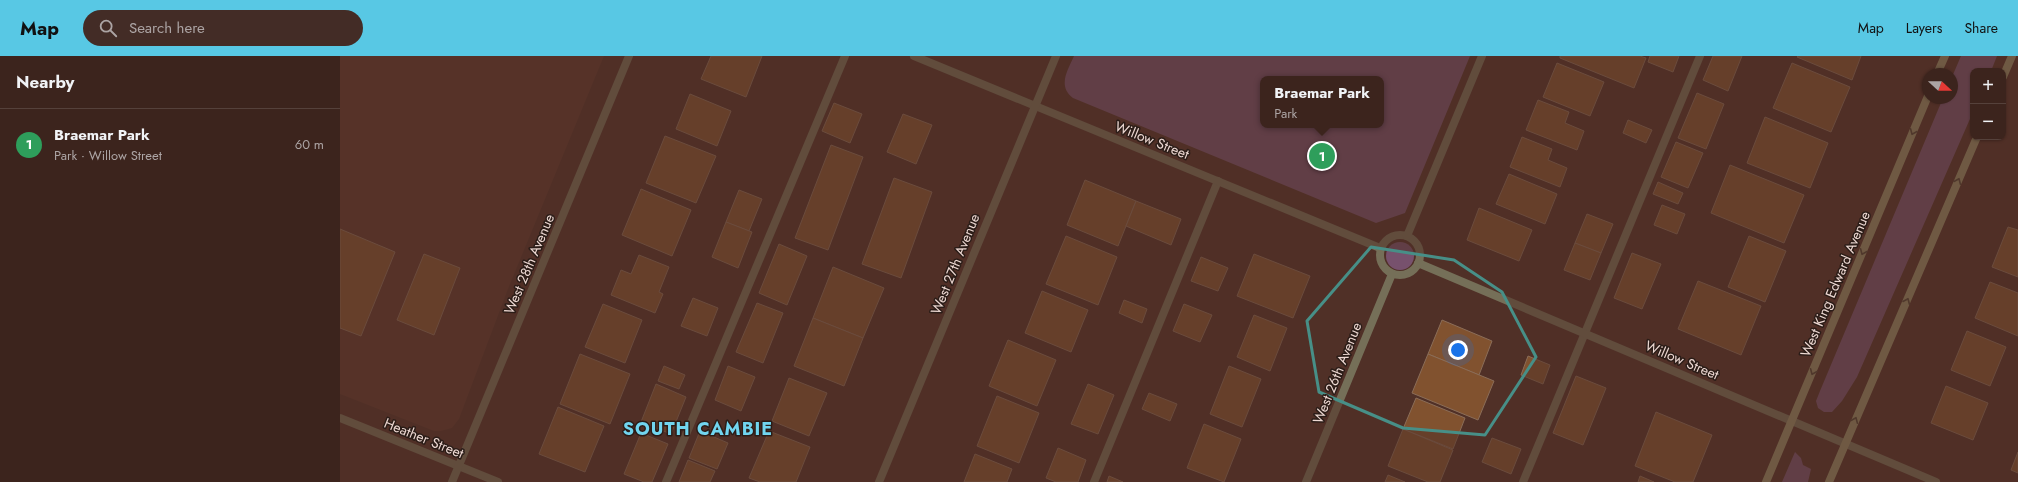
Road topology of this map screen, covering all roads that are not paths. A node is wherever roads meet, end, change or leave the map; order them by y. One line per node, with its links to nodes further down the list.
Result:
1 (629, 56): 23 (street, West 28th Avenue)
2 (845, 56): 26 (street)
3 (914, 56): 12 (street, Willow Street)
4 (1056, 56): 12 (street, West 27th Avenue)
5 (1482, 56): 15 (street)
6 (1700, 56): 19 (street)
7 (1945, 56): 9 (main road)
8 (2012, 56): 10 (main road)
9 (1940, 68)
10 (2006, 70)
11 (1925, 104): 21 (main road, West King Edward Avenue, one-way to 21)
12 (1034, 106): 14 (street, Willow Street); 27 (street, West 27th Avenue)
13 (1976, 140): 22 (main road, one-way to 13)
14 (1218, 181): 16 (street, Willow Street); 28 (street)
15 (1407, 236): 16 (street); 17 (street)
16 (1380, 248): 18 (street)
17 (1418, 263): 18 (street); 19 (street, Willow Street)
18 (1392, 274): 29 (street, West 26th Avenue)
19 (1586, 334): 21 (street, Willow Street); 30 (street)
20 (340, 418): 23 (street, Heather Street)
21 (1792, 421): 22 (street, Willow Street); 31 (main road, West King Edward Avenue)
22 (1846, 443): 32 (main road); 33 (street, Willow Street)
23 (459, 466): 24 (street, West 28th Avenue); 25 (street, Heather Street)
24 (452, 482)
25 (498, 482)
26 (666, 482)
27 (879, 482)
28 (1094, 482)
29 (1306, 482)
30 (1524, 482)
31 (1766, 482)
32 (1829, 482)
33 (1936, 482)

